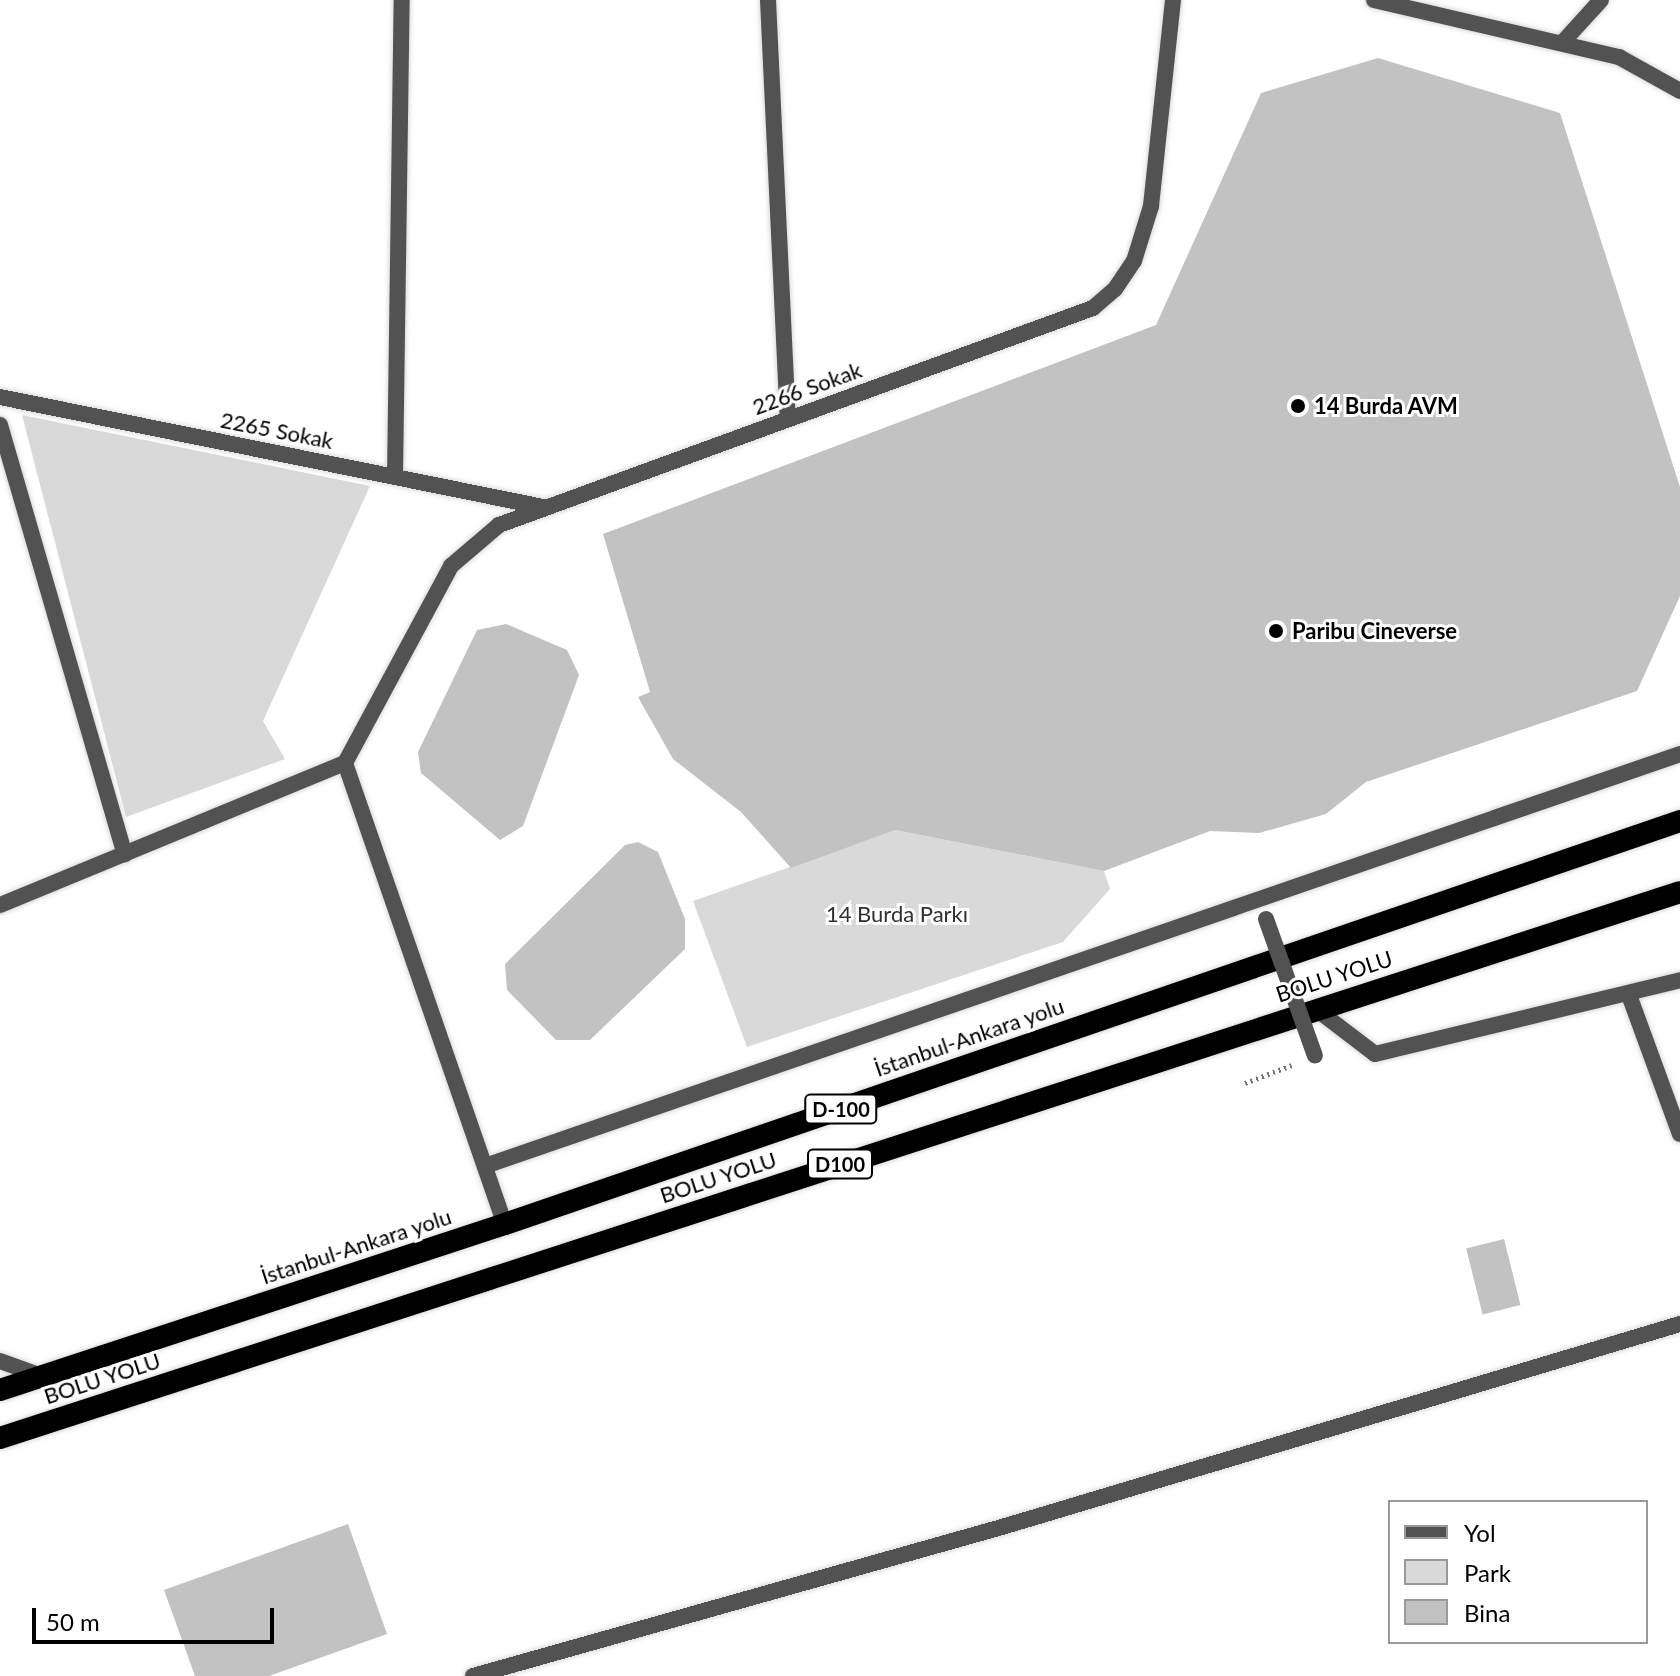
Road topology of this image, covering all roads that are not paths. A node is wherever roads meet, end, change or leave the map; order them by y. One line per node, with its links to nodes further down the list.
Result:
1 (402, 0): 11 (street)
2 (768, 0): 9 (street)
3 (1173, 0): 9 (street, 2266 Sokak)
4 (1374, 0): 6 (street)
5 (1601, 0): 6 (street)
6 (1562, 43): 7 (street)
7 (1680, 91)
8 (0, 397): 11 (street, 2265 Sokak)
9 (788, 418): 12 (street, 2266 Sokak)
10 (0, 425): 16 (street)
11 (395, 477): 12 (street, 2265 Sokak)
12 (545, 507): 14 (street, 2266 Sokak)
13 (1680, 754): 27 (street)
14 (345, 763): 16 (street); 27 (street)
15 (1680, 821): 28 (highway, İstanbul-Ankara yolu / D-100)
16 (125, 854): 18 (street)
17 (1680, 892): 21 (highway, BOLU YOLU / D100)
18 (0, 905)
19 (1680, 905): 21 (highway)
20 (1266, 919): 25 (street, bridge)
21 (1567, 929): 24 (highway, BOLU YOLU / D100)
22 (1680, 980): 23 (street)
23 (1629, 995): 24 (street); 26 (street)
24 (1316, 1009): 33 (highway, BOLU YOLU / D100)
25 (1315, 1056)
26 (1680, 1134)
27 (485, 1166): 28 (street)
28 (505, 1224): 31 (highway, İstanbul-Ankara yolu / D-100)
29 (1680, 1324): 34 (street)
30 (0, 1361): 31 (street)
31 (42, 1376): 32 (highway, İstanbul-Ankara yolu / D-100)
32 (0, 1390)
33 (6, 1438)
34 (473, 1676)

